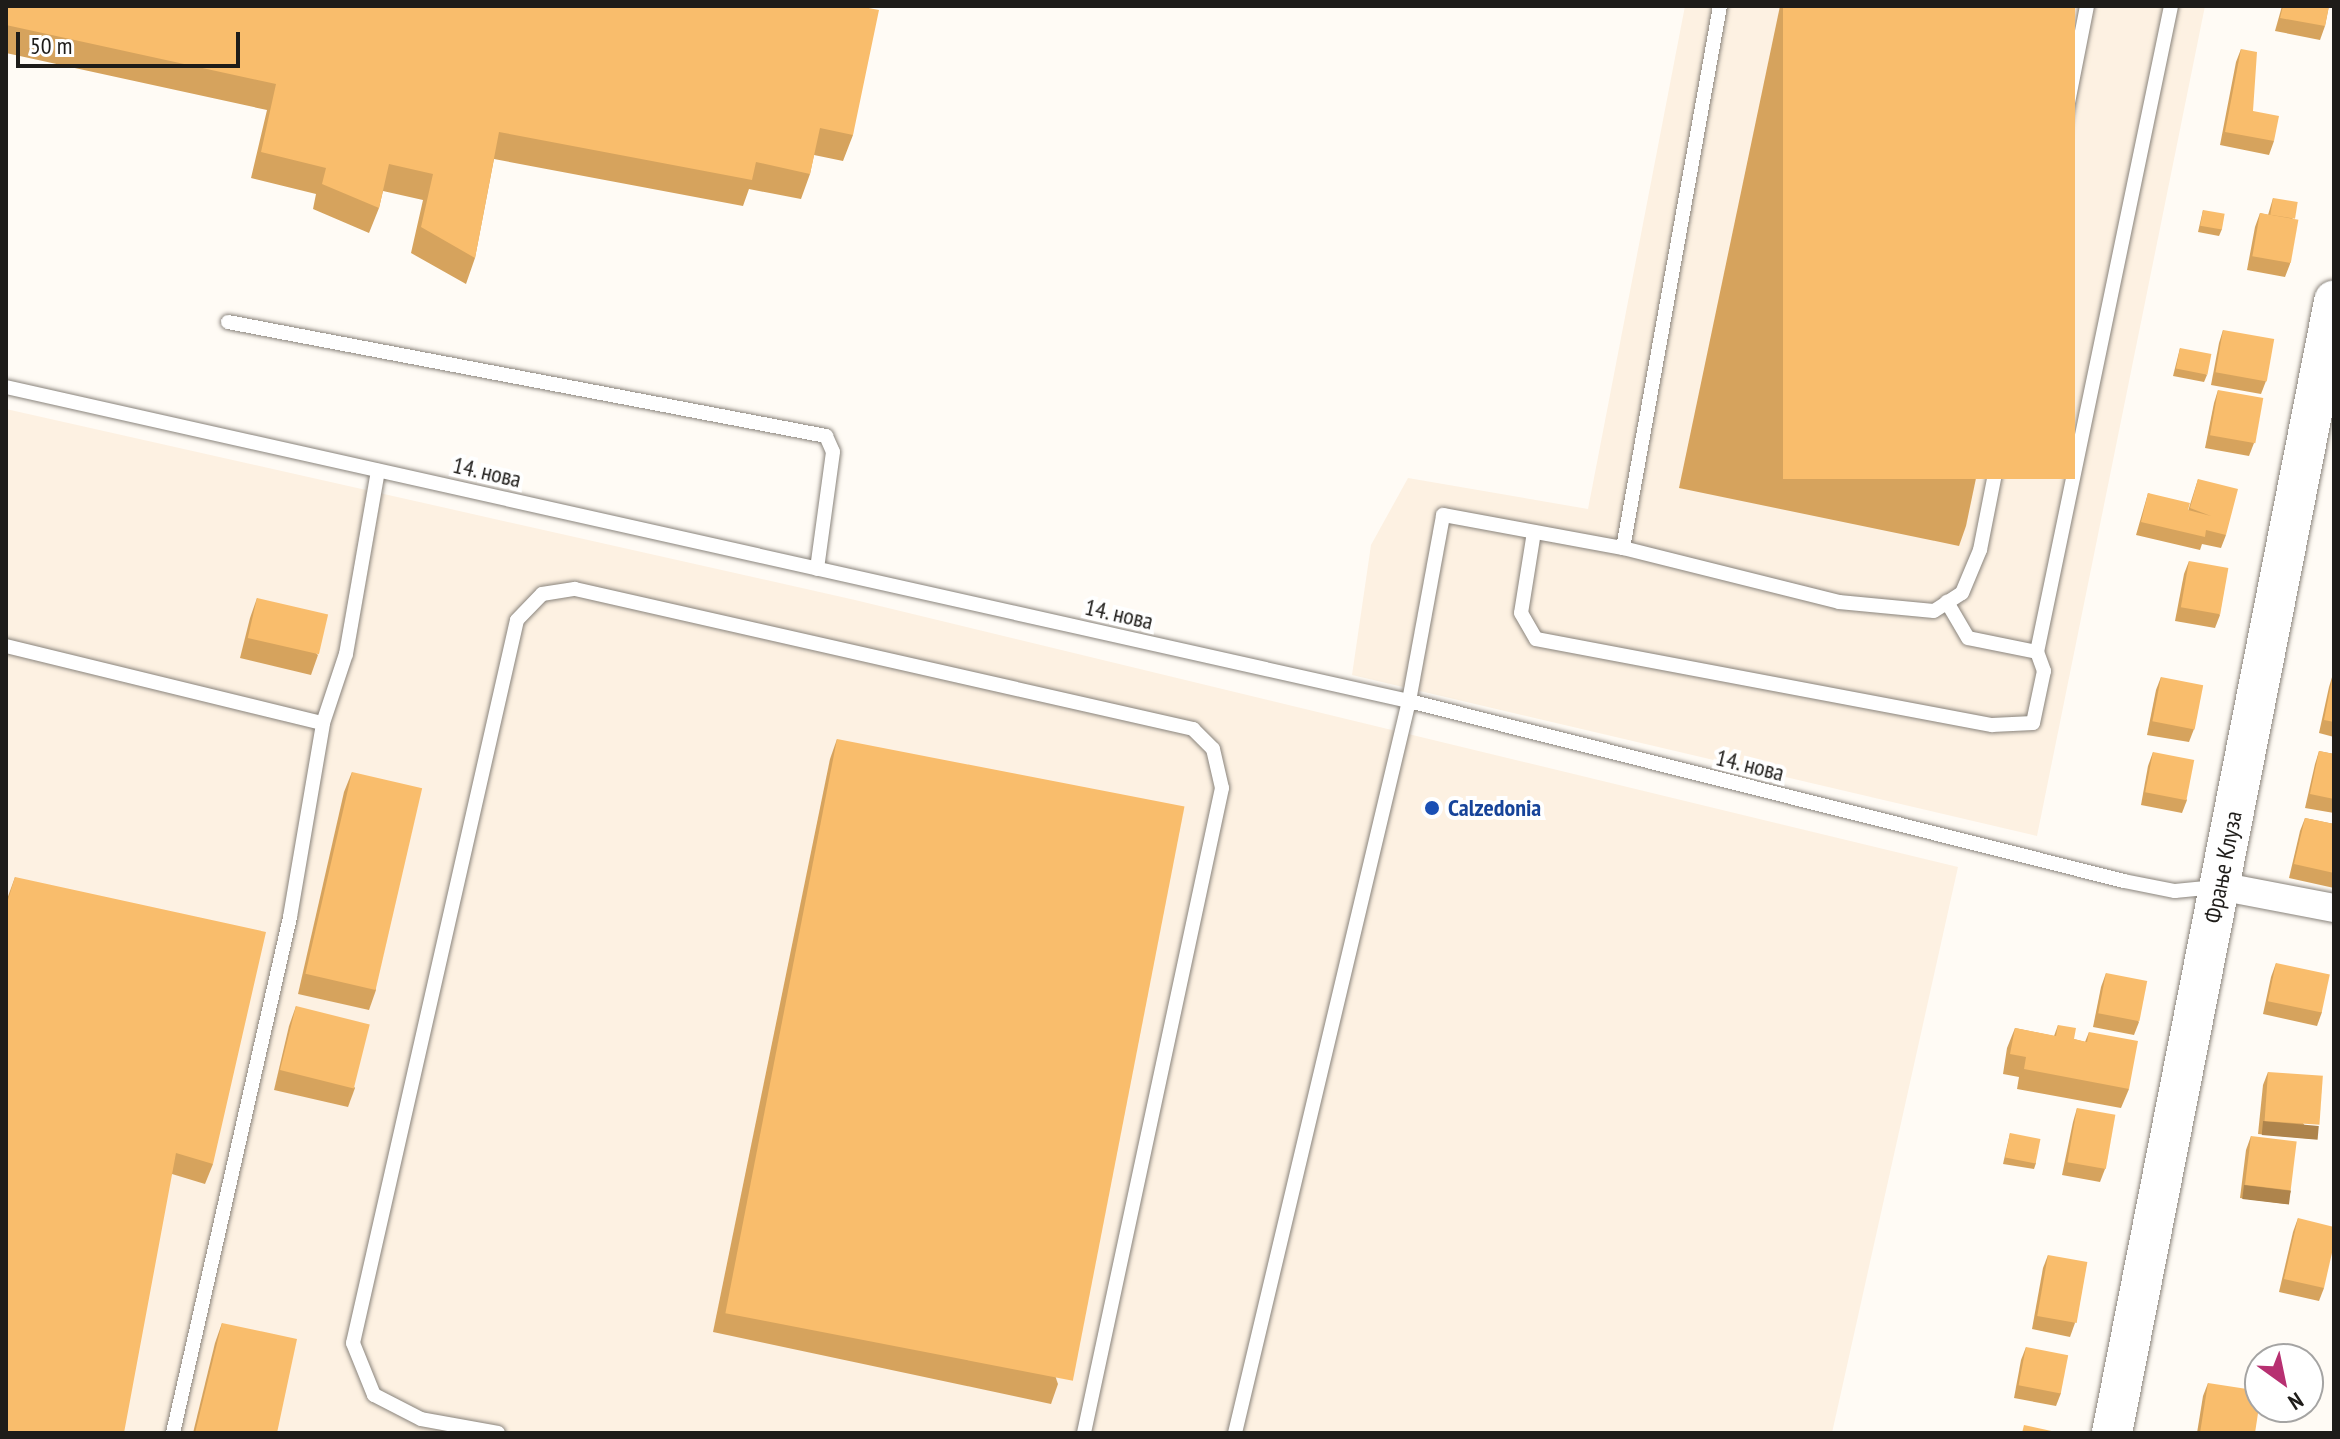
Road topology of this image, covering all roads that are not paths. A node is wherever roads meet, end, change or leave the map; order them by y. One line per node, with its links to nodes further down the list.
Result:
1 (1720, 6): 9 (lane)
2 (2087, 6): 11 (lane)
3 (2171, 6): 13 (lane)
4 (2334, 301): 16 (main road, Фрање Клуза)
5 (228, 322): 10 (lane)
6 (6, 387): 7 (lane, 14. нова)
7 (378, 471): 10 (lane, 14. нова); 15 (lane)
8 (1534, 532): 9 (lane); 13 (lane); 14 (lane)
9 (1623, 548): 11 (lane)
10 (817, 569): 14 (lane, 14. нова)
11 (1947, 602): 13 (lane)
12 (6, 646): 15 (lane)
13 (2037, 652)
14 (1409, 701): 16 (lane, 14. нова); 21 (lane)
15 (323, 723): 18 (lane)
16 (2219, 886): 17 (street); 22 (main road, Фрање Клуза)
17 (2334, 908)
18 (173, 1433)
19 (498, 1433): 20 (lane)
20 (1084, 1433)
21 (1235, 1433)
22 (2112, 1433)

